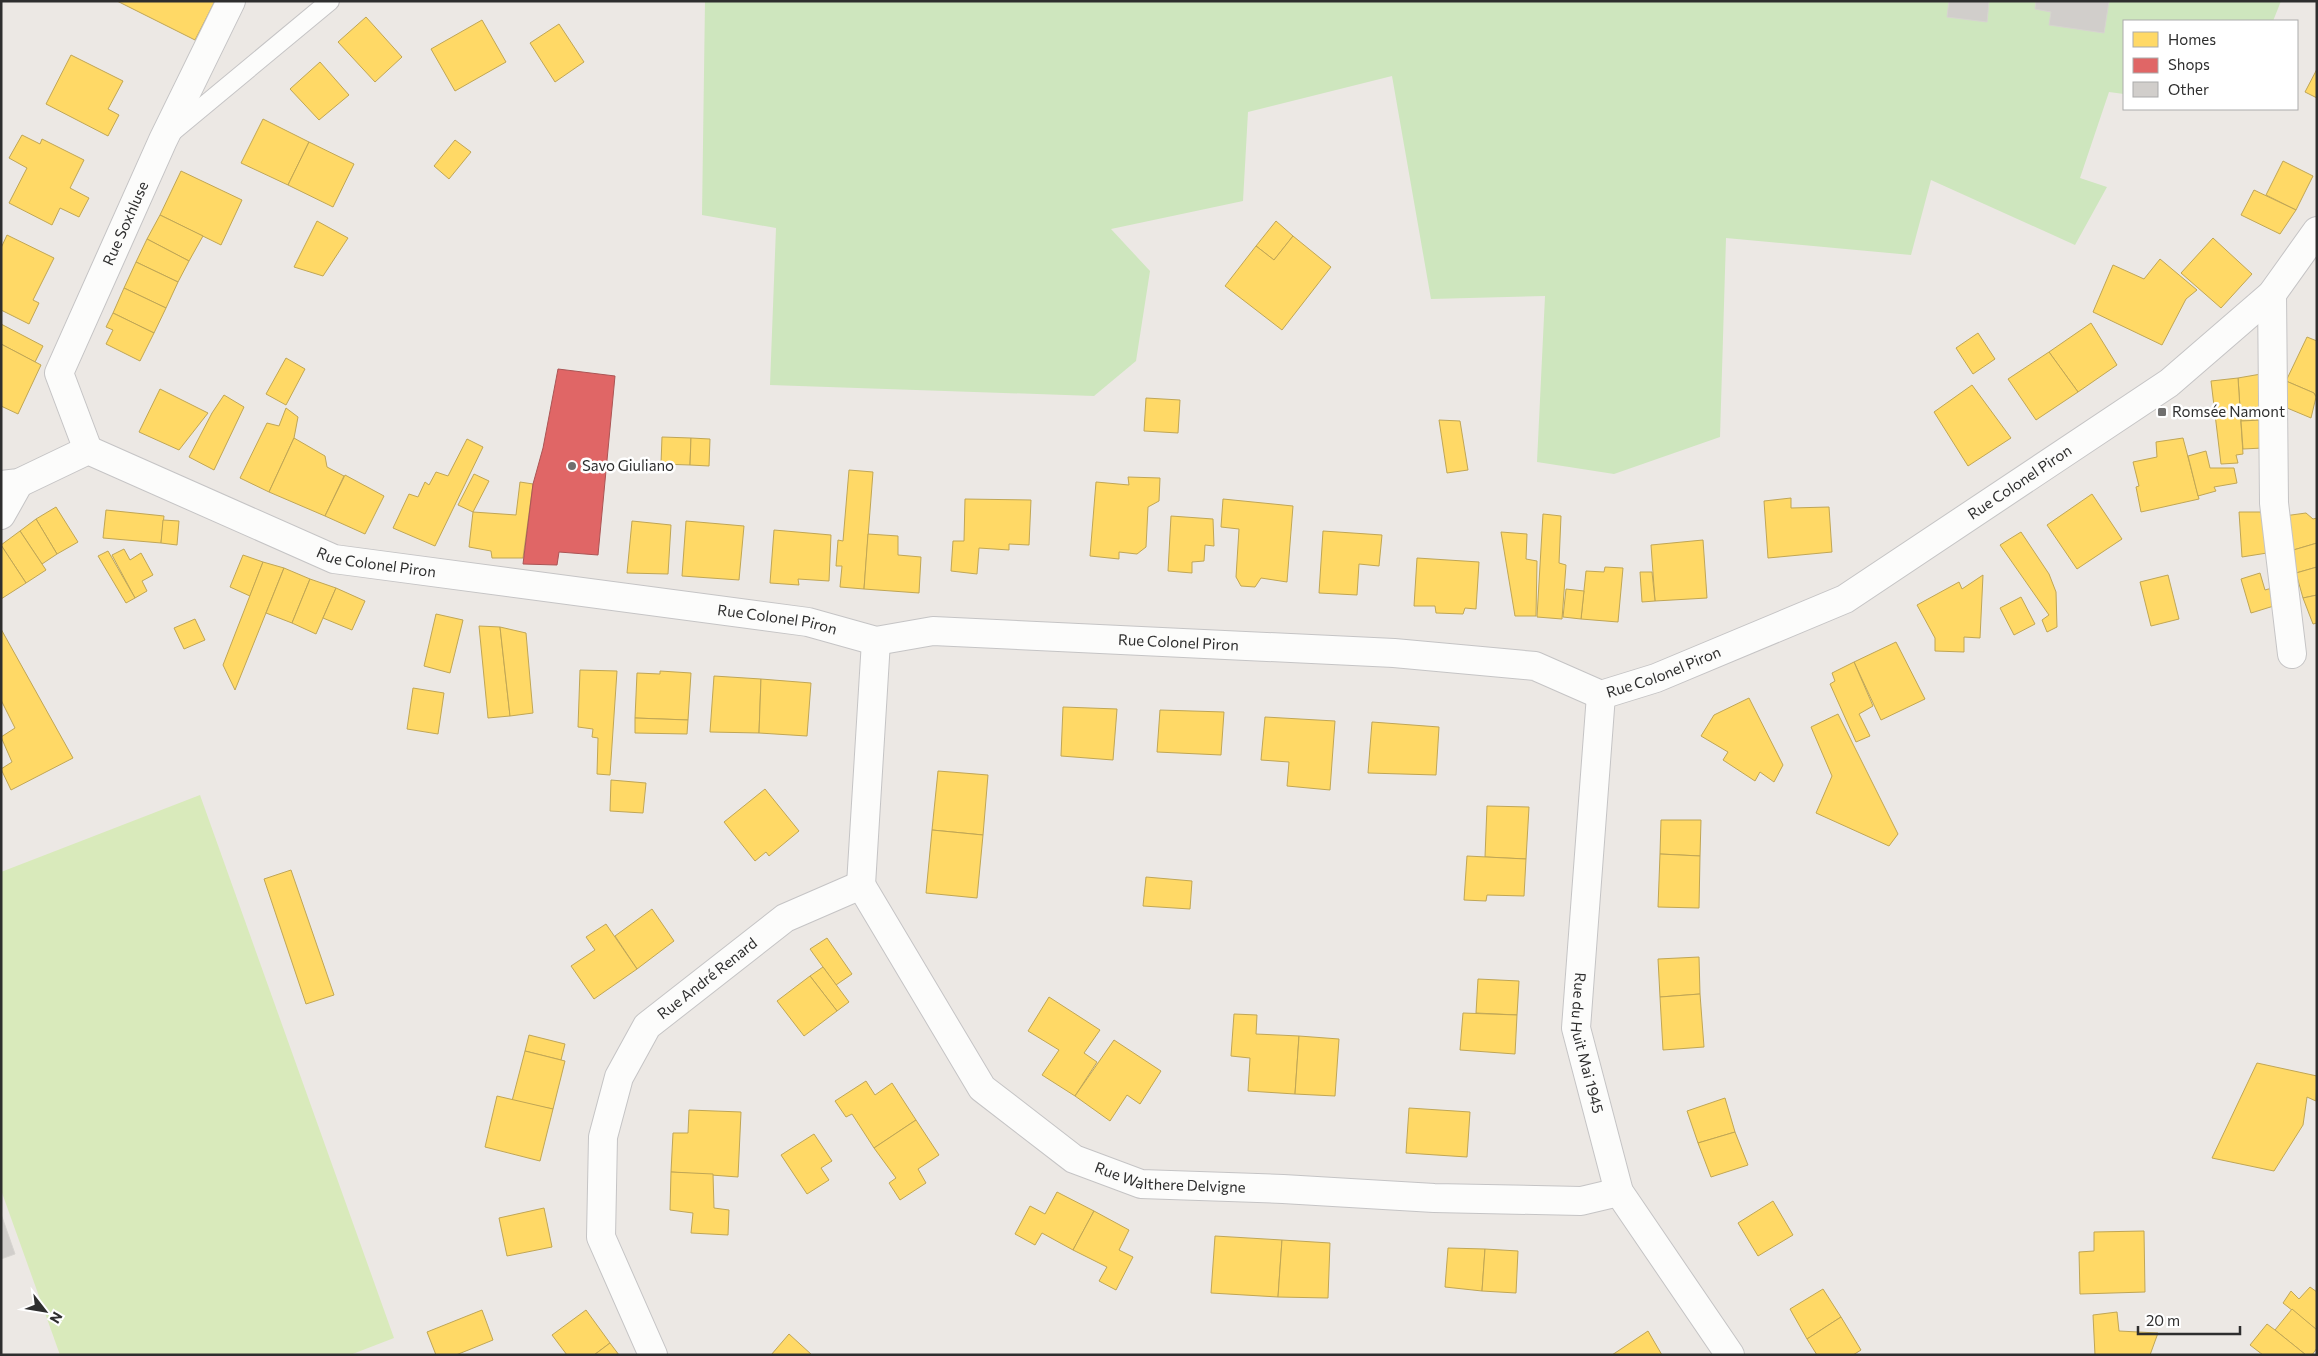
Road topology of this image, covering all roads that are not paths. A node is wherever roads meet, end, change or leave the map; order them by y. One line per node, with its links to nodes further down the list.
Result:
1 (231, 1): 3 (street, Rue Soxhluse)
2 (330, 1): 3 (lane)
3 (162, 140): 6 (street, Rue Soxhluse)
4 (2317, 231): 5 (street, Rue Colonel Piron)
5 (2272, 294): 10 (street); 11 (street, Rue Colonel Piron)
6 (88, 450): 7 (street); 9 (street, Rue Colonel Piron)
7 (10, 484): 8 (street)
8 (1, 515)
9 (876, 641): 11 (street, Rue Colonel Piron); 12 (street)
10 (2292, 654)
11 (1601, 694): 13 (street, Rue du Huit Mai 1945)
12 (861, 885): 13 (street, Rue Walthere Delvigne); 14 (street, Rue André Renard)
13 (1619, 1192): 15 (street, Rue du Huit Mai 1945)
14 (653, 1355)
15 (1730, 1355)

